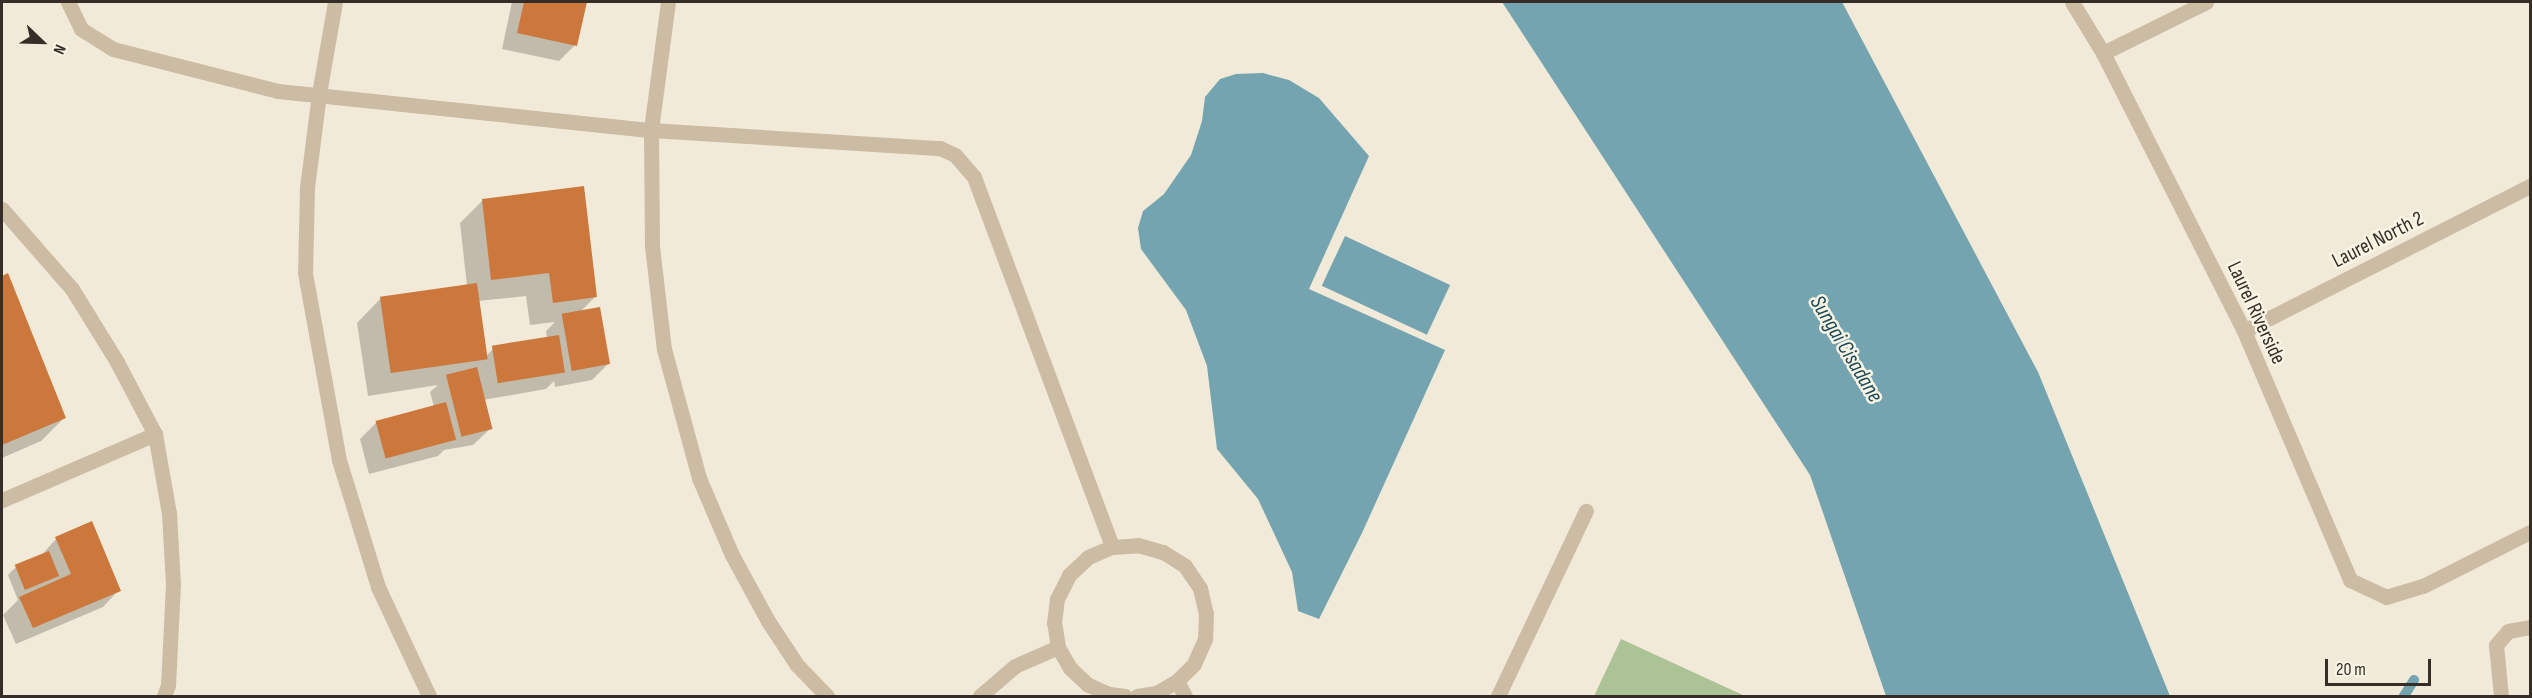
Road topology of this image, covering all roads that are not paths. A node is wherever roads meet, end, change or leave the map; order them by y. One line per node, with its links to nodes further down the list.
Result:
1 (68, 2): 7 (street)
2 (335, 2): 7 (street)
3 (668, 2): 8 (street)
4 (2072, 2): 6 (street, Laurel Riverside)
5 (2206, 2): 6 (street)
6 (2103, 53): 11 (street, Laurel Riverside)
7 (319, 94): 8 (street); 21 (street)
8 (651, 130): 16 (street); 22 (street)
9 (2530, 186): 11 (street, Laurel North 2)
10 (2, 209): 12 (street)
11 (2244, 331): 15 (street, Laurel Riverside)
12 (155, 434): 13 (street); 20 (street)
13 (2, 500)
14 (1586, 511): 27 (street)
15 (2530, 532)
16 (1112, 547): 18 (street); 19 (street)
17 (2530, 627): 28 (street)
18 (1058, 646): 23 (street); 24 (street)
19 (1177, 681): 25 (street); 26 (street)
20 (164, 696)
21 (429, 696)
22 (828, 696)
23 (980, 696)
24 (1125, 696)
25 (1137, 696)
26 (1185, 696)
27 (1498, 696)
28 (2501, 696)

